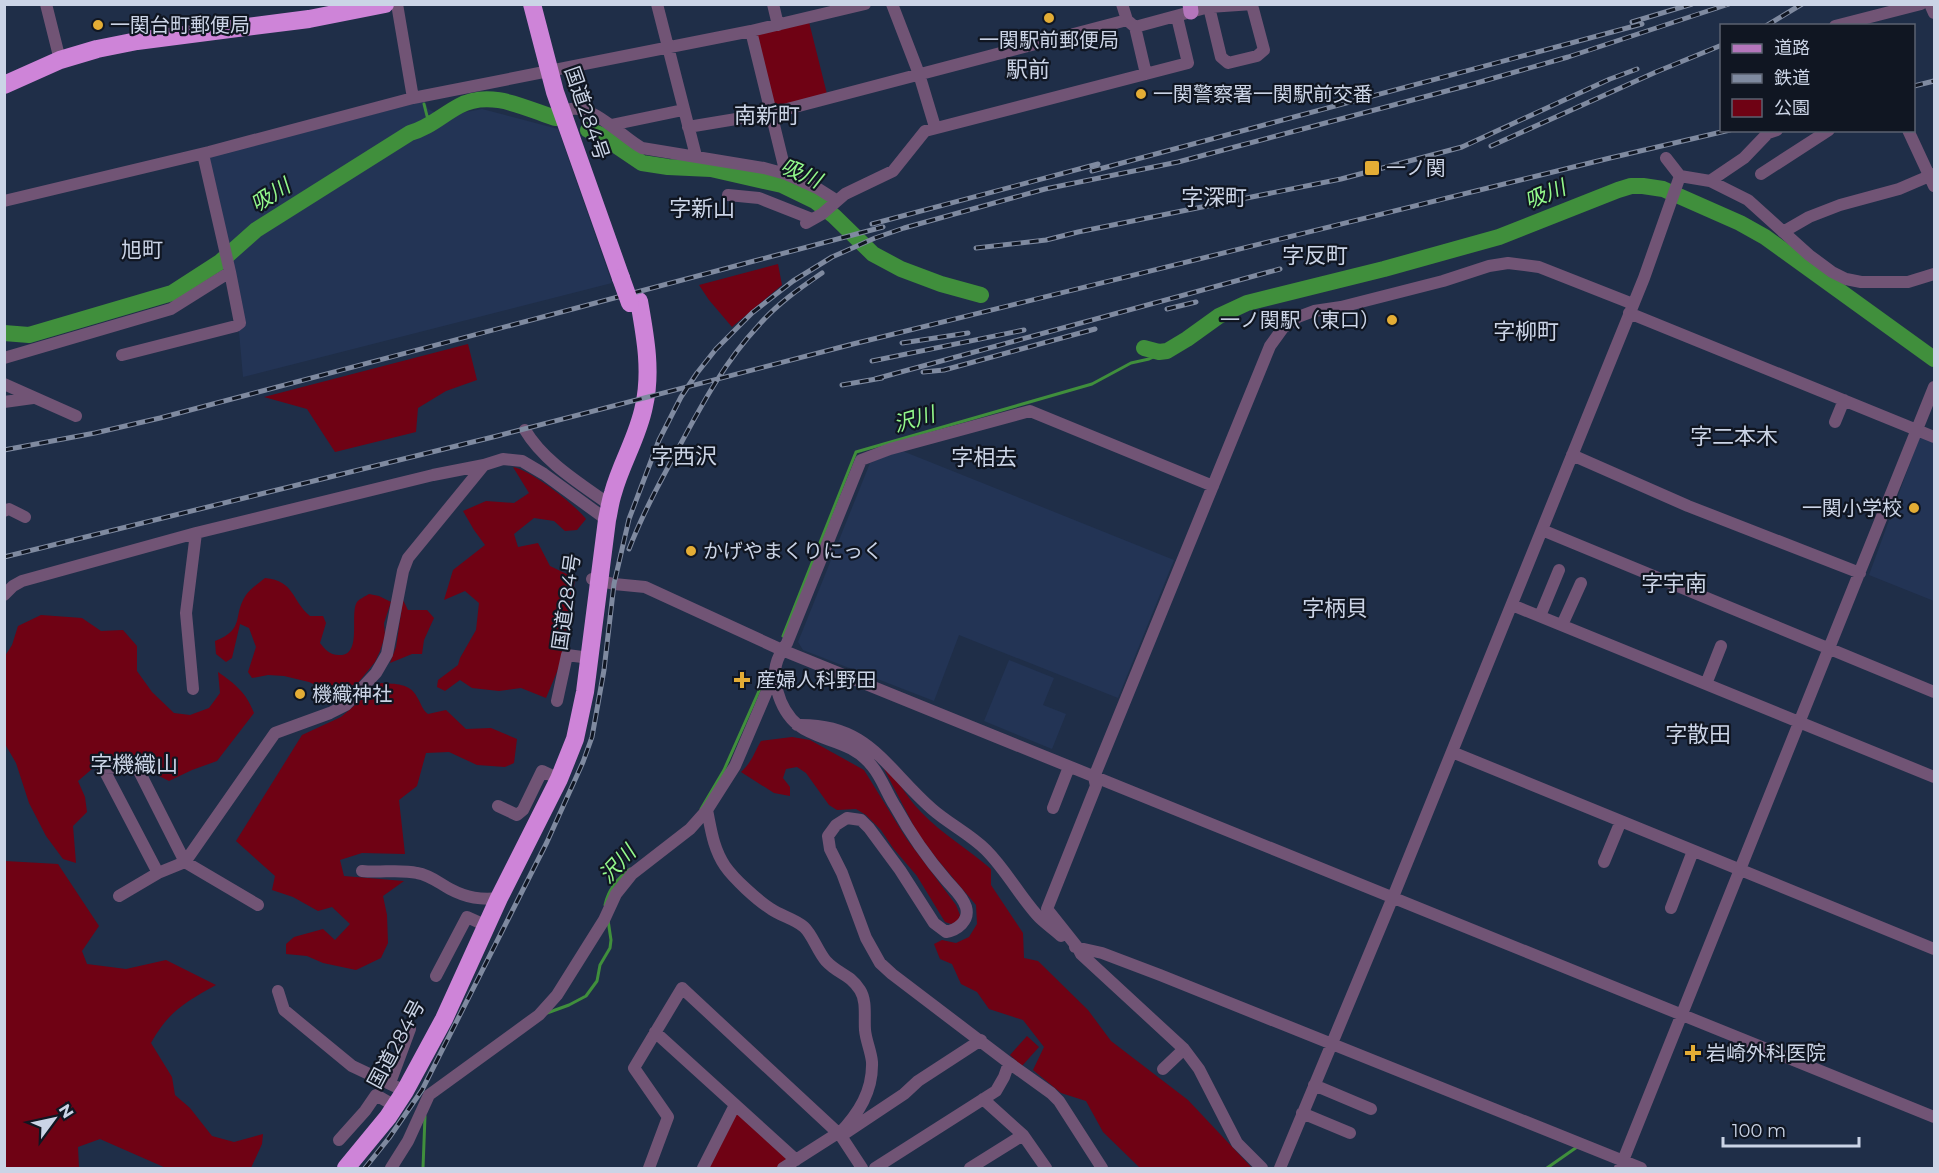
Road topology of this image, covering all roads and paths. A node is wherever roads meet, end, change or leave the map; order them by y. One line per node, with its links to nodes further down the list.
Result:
1 (45, 4): 23 (street)
2 (385, 4): 16 (highway)
3 (397, 4): 28 (street)
4 (532, 4): 24 (highway, 国道284号)
5 (542, 4): 24 (highway, 国道284号)
6 (657, 4): 22 (street)
7 (773, 4): 20 (street)
8 (865, 4): 20 (street)
9 (892, 4): 25 (street)
10 (1122, 4): 19 (street)
11 (1921, 4): 18 (street)
12 (1930, 4): 17 (street)
13 (1253, 5): 14 (street); 14 (street)
14 (1209, 7): 15 (street)
15 (1186, 11): 19 (street); 26 (street)
16 (307, 12): 23 (highway)
17 (1935, 13)
18 (1857, 23)
19 (1131, 24): 25 (street); 26 (street)
20 (778, 25): 21 (street)
21 (751, 32): 22 (street); 31 (street)
22 (668, 48): 24 (street); 30 (street)
23 (60, 60): 27 (highway)
24 (553, 72): 28 (street); 29 (highway, 国道284号); 52 (highway, 国道284号)
25 (919, 74): 31 (street); 34 (street)
26 (1146, 74): 34 (street)
27 (4, 85)
28 (413, 98): 38 (street)
29 (571, 110): 32 (street); 52 (highway, 国道284号)
30 (683, 110): 32 (street); 33 (street)
31 (772, 113): 33 (street); 41 (street)
32 (611, 125): 39 (street)
33 (688, 127): 39 (street)
34 (935, 127): 48 (street)
35 (1771, 132): 45 (street)
36 (1826, 132): 42 (street)
37 (1909, 132): 43 (street)
38 (203, 154): 47 (street); 50 (street)
39 (696, 156): 41 (street)
40 (1666, 158): 44 (street)
41 (786, 174): 48 (street)
42 (1761, 174)
43 (1933, 179): 49 (street)
44 (1678, 180): 45 (street); 53 (street)
45 (1710, 182): 49 (street)
46 (728, 195): 48 (street)
47 (4, 201)
48 (834, 202)
49 (1783, 232): 51 (street)
50 (230, 269): 54 (street); 55 (street)
51 (1935, 274)
52 (626, 277): 69 (highway, 国道284号)
53 (1631, 308): 59 (street); 66 (street); 68 (street)
54 (122, 355)
55 (4, 358)
56 (4, 384): 58 (street)
57 (1935, 387): 64 (street)
58 (33, 398): 60 (street); 61 (street)
59 (1844, 400): 62 (street); 64 (street)
60 (4, 402)
61 (76, 416)
62 (1836, 422)
63 (525, 430): 69 (street)
64 (1917, 430): 65 (street); 75 (street)
65 (1935, 437)
66 (1572, 455): 72 (street); 75 (street)
67 (484, 465): 69 (street); 73 (street); 103 (street)
68 (1213, 486): 84 (street); 96 (street)
69 (604, 510): 76 (highway, 国道284号)
70 (4, 511): 71 (street)
71 (25, 518)
72 (1542, 530): 79 (street); 83 (street)
73 (196, 533): 78 (street); 88 (street)
74 (1559, 570): 80 (street)
75 (1860, 573): 83 (street)
76 (595, 579): 84 (street); 85 (highway, 国道284号)
77 (1581, 583): 81 (street)
78 (4, 595)
79 (1512, 605): 80 (street); 93 (street)
80 (1539, 616): 81 (street)
81 (1562, 626): 87 (street)
82 (1721, 646): 87 (street)
83 (1830, 649): 89 (street); 91 (street)
84 (782, 650): 86 (street); 94 (street)
85 (585, 657): 90 (street); 95 (highway, 国道284号)
86 (775, 683): 92 (street); 100 (street)
87 (1706, 684): 91 (street)
88 (193, 689)
89 (1935, 692)
90 (557, 701)
91 (1800, 723): 97 (street); 105 (street)
92 (796, 725): 114 (street); 121 (street)
93 (1452, 752): 101 (street); 109 (street)
94 (1069, 767): 96 (street); 99 (street)
95 (556, 777): 98 (street); 110 (highway, 国道284号)
96 (1094, 777): 109 (street); 114 (street)
97 (1935, 777)
98 (498, 807)
99 (1053, 808)
100 (707, 810): 134 (street); 141 (street)
101 (1621, 821): 102 (street); 104 (street)
102 (1693, 851): 105 (street); 112 (street)
103 (185, 862): 107 (street); 107 (street); 111 (street)
104 (1604, 862)
105 (1741, 870): 115 (street); 118 (street)
106 (362, 871): 110 (street)
107 (158, 873): 108 (street)
108 (119, 896)
109 (1393, 897): 118 (street); 122 (street)
110 (495, 899): 113 (highway, 国道284号)
111 (258, 905)
112 (1671, 908)
113 (483, 925): 116 (street); 127 (highway, 国道284号)
114 (1078, 948): 122 (street); 123 (street)
115 (1935, 949)
116 (436, 976)
117 (278, 991): 127 (street)
118 (1682, 1014): 132 (street); 138 (street)
119 (410, 1029): 127 (street)
120 (655, 1032): 129 (street); 134 (street); 142 (street)
121 (981, 1040): 124 (street); 134 (street)
122 (1331, 1046): 126 (street); 138 (street)
123 (1184, 1049): 125 (street); 150 (street)
124 (1009, 1063): 128 (street); 149 (street)
125 (1163, 1070)
126 (1314, 1085): 130 (street); 131 (street)
127 (396, 1094): 136 (street); 139 (highway, 国道284号); 140 (highway, 国道284号)
128 (983, 1099): 135 (street); 146 (street)
129 (735, 1105): 137 (street); 143 (street)
130 (1371, 1109)
131 (1302, 1113): 133 (street); 151 (street)
132 (1935, 1117)
133 (1350, 1133)
134 (839, 1134): 137 (street); 145 (street)
135 (1023, 1135): 147 (street); 148 (street)
136 (339, 1140)
137 (796, 1160): 144 (street)
138 (1621, 1165): 152 (street)
139 (337, 1168)
140 (346, 1168)
141 (391, 1168)
142 (649, 1168)
143 (703, 1168)
144 (783, 1168)
145 (862, 1168)
146 (875, 1168)
147 (970, 1168)
148 (1046, 1168)
149 (1102, 1168)
150 (1262, 1168)
151 (1280, 1168)
152 (1641, 1168)

